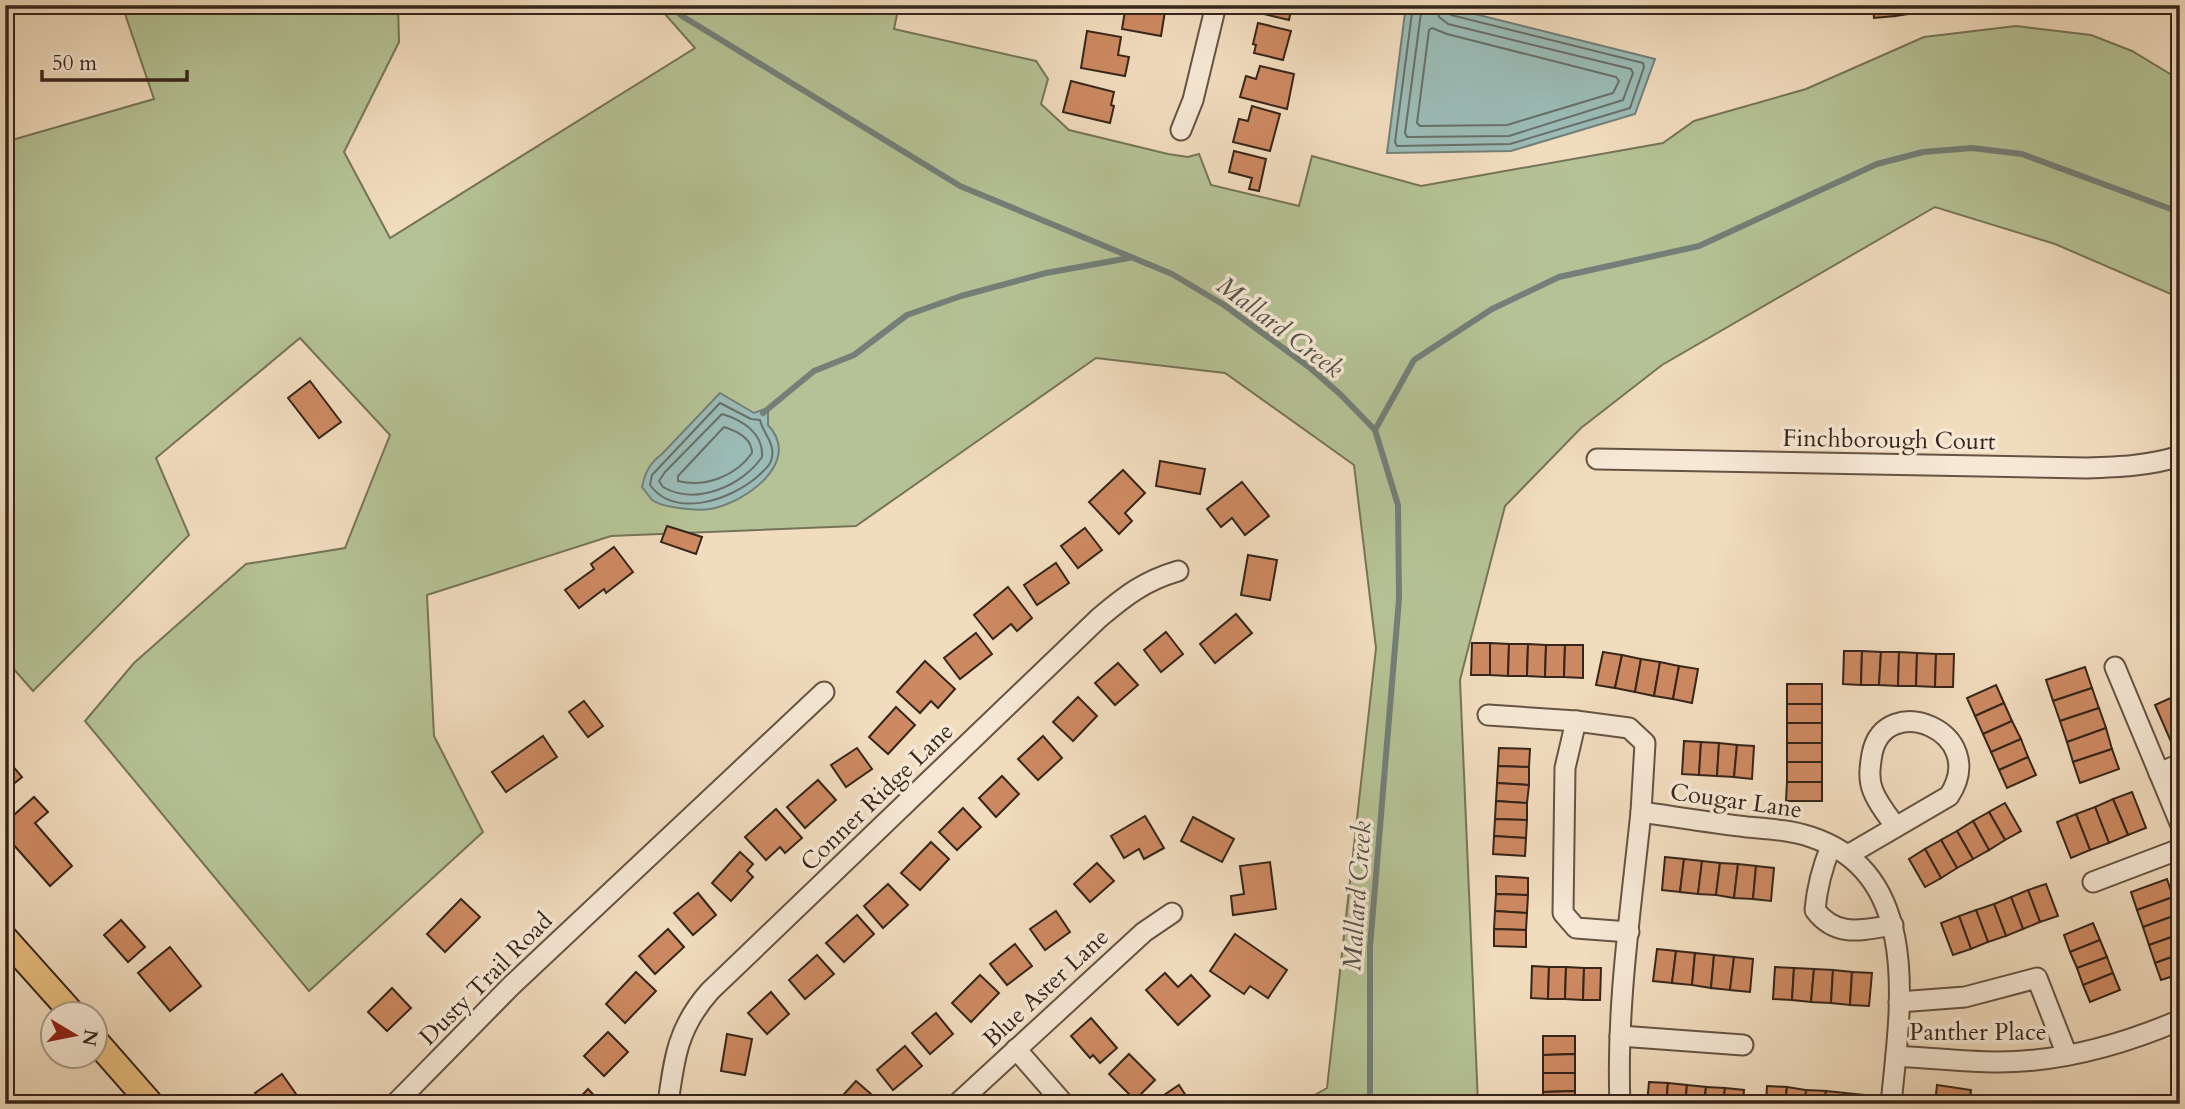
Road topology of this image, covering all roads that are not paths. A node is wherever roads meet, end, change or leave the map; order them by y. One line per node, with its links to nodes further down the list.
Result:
1 (1216, 5): 2 (street)
2 (1181, 130)
3 (2180, 456): 4 (street, Finchborough Court)
4 (1597, 459)
5 (1178, 571): 31 (street, Conner Ridge Lane)
6 (2115, 667): 11 (street)
7 (824, 692): 33 (street, Dusty Trail Road)
8 (1488, 715): 9 (street)
9 (1576, 721): 12 (street); 20 (street)
10 (2180, 764): 11 (street)
11 (2159, 773): 13 (street)
12 (1641, 812): 16 (street, Cougar Lane); 20 (street, Cougar Lane)
13 (2180, 823)
14 (1896, 827): 14 (street); 16 (street)
15 (2180, 849): 17 (street)
16 (1840, 850): 19 (street, Cougar Lane); 19 (street)
17 (2093, 882)
18 (1172, 913): 27 (street, Blue Aster Lane)
19 (1893, 925): 23 (street, Cougar Lane)
20 (1629, 932): 25 (street, Cougar Lane)
21 (5, 938): 22 (main road)
22 (60, 1000)
23 (1899, 1002): 29 (street); 30 (street, Cougar Lane)
24 (2180, 1020): 29 (street, Panther Place)
25 (1620, 1036): 26 (street); 36 (street, Cougar Lane)
26 (1744, 1045)
27 (1016, 1049): 34 (street, Blue Aster Lane); 35 (street)
28 (108, 1055): 32 (main road)
29 (2067, 1055): 30 (street, Panther Place)
30 (1896, 1056): 37 (street, Cougar Lane)
31 (669, 1103)
32 (151, 1104)
33 (395, 1104)
34 (957, 1104)
35 (1064, 1104)
36 (1620, 1104)
37 (1891, 1104)

